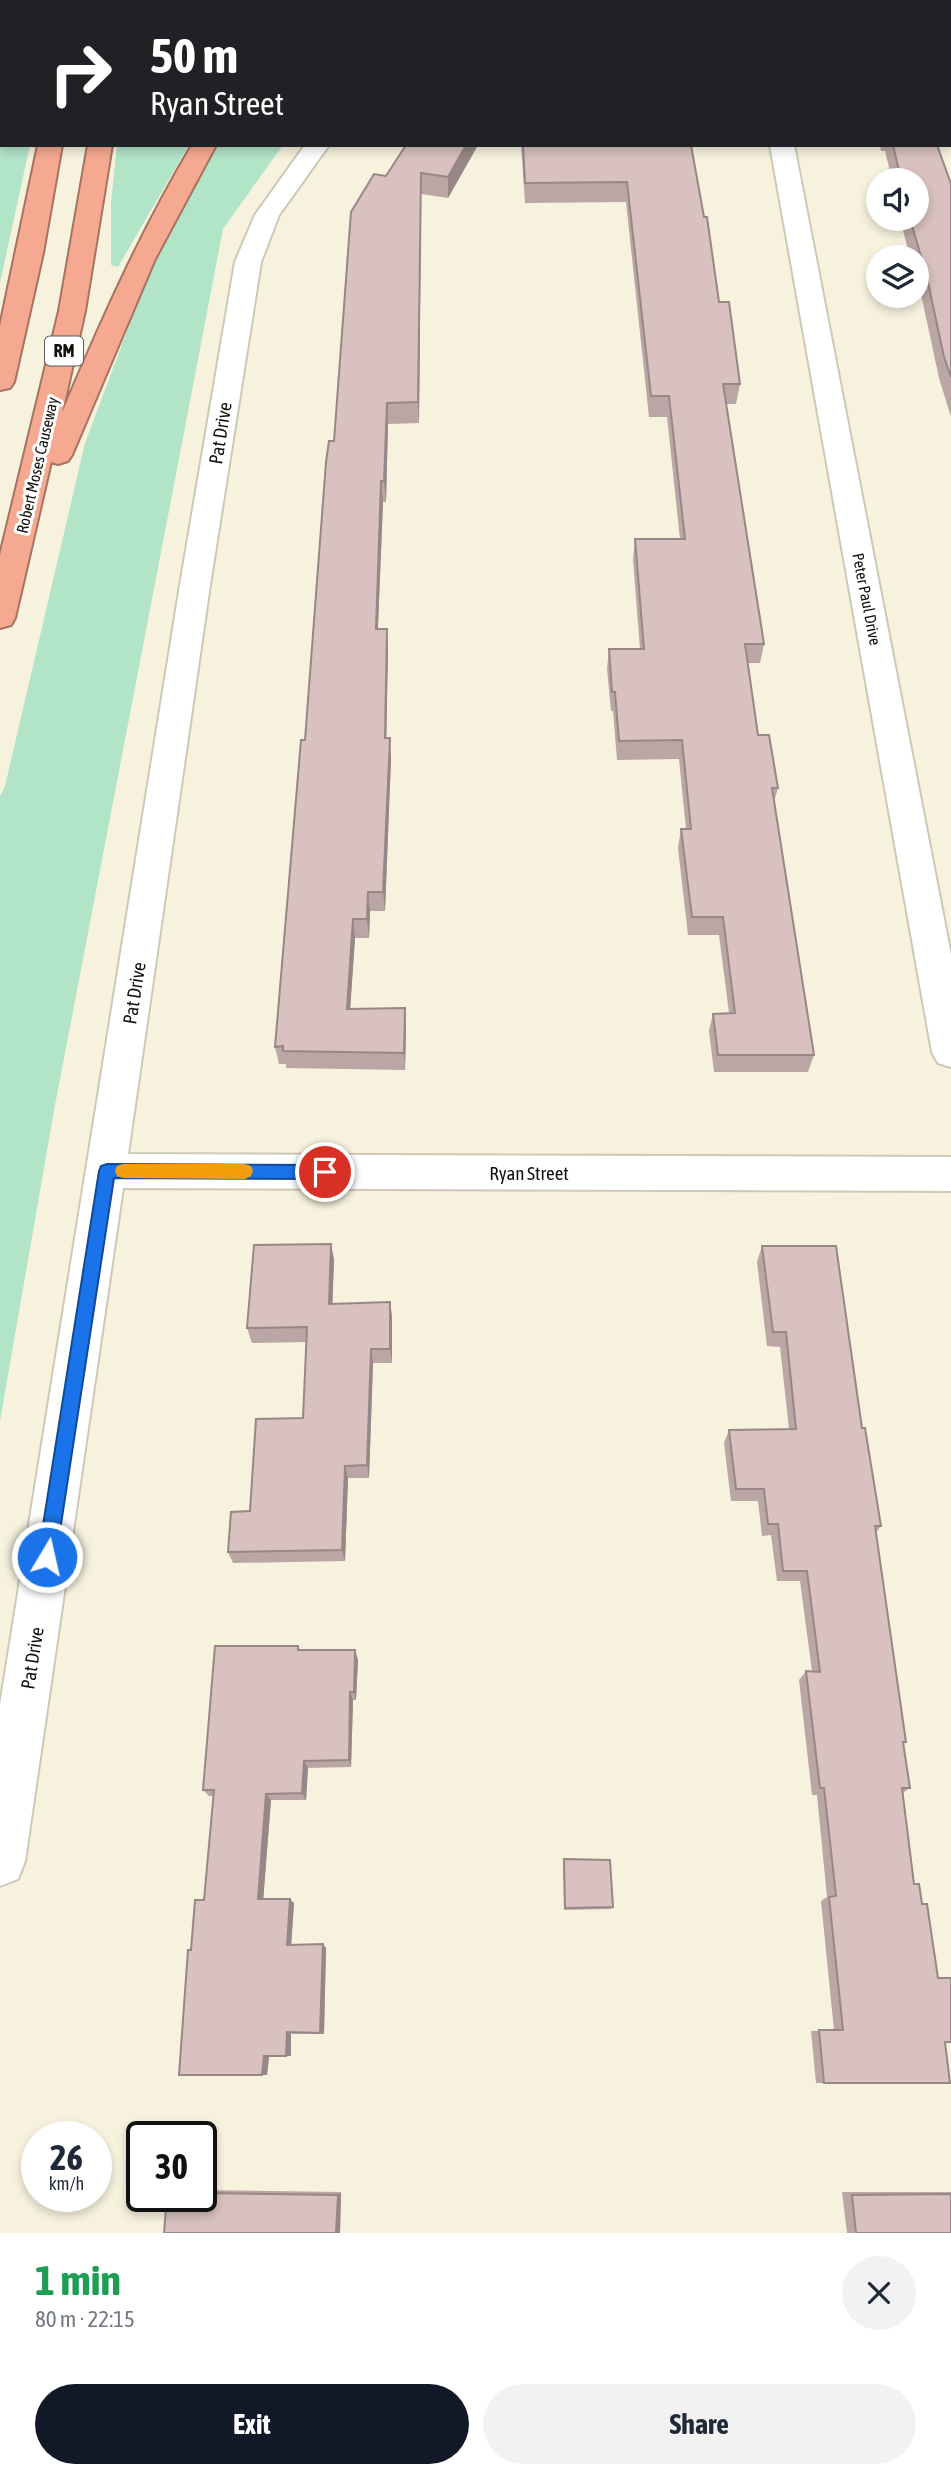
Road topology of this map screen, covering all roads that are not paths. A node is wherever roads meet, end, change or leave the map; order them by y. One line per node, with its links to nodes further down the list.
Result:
1 (50, 147): 6 (highway)
2 (100, 147): 7 (highway, Robert Moses Causeway / RM)
3 (204, 147): 7 (highway)
4 (316, 147): 10 (street, Pat Drive)
5 (782, 147): 9 (street, Peter Paul Drive)
6 (0, 382)
7 (17, 554): 8 (highway, Robert Moses Causeway / RM)
8 (0, 618)
9 (951, 1052)
10 (107, 1171): 11 (street, Ryan Street); 12 (street, Pat Drive)
11 (951, 1174)
12 (0, 1861)

